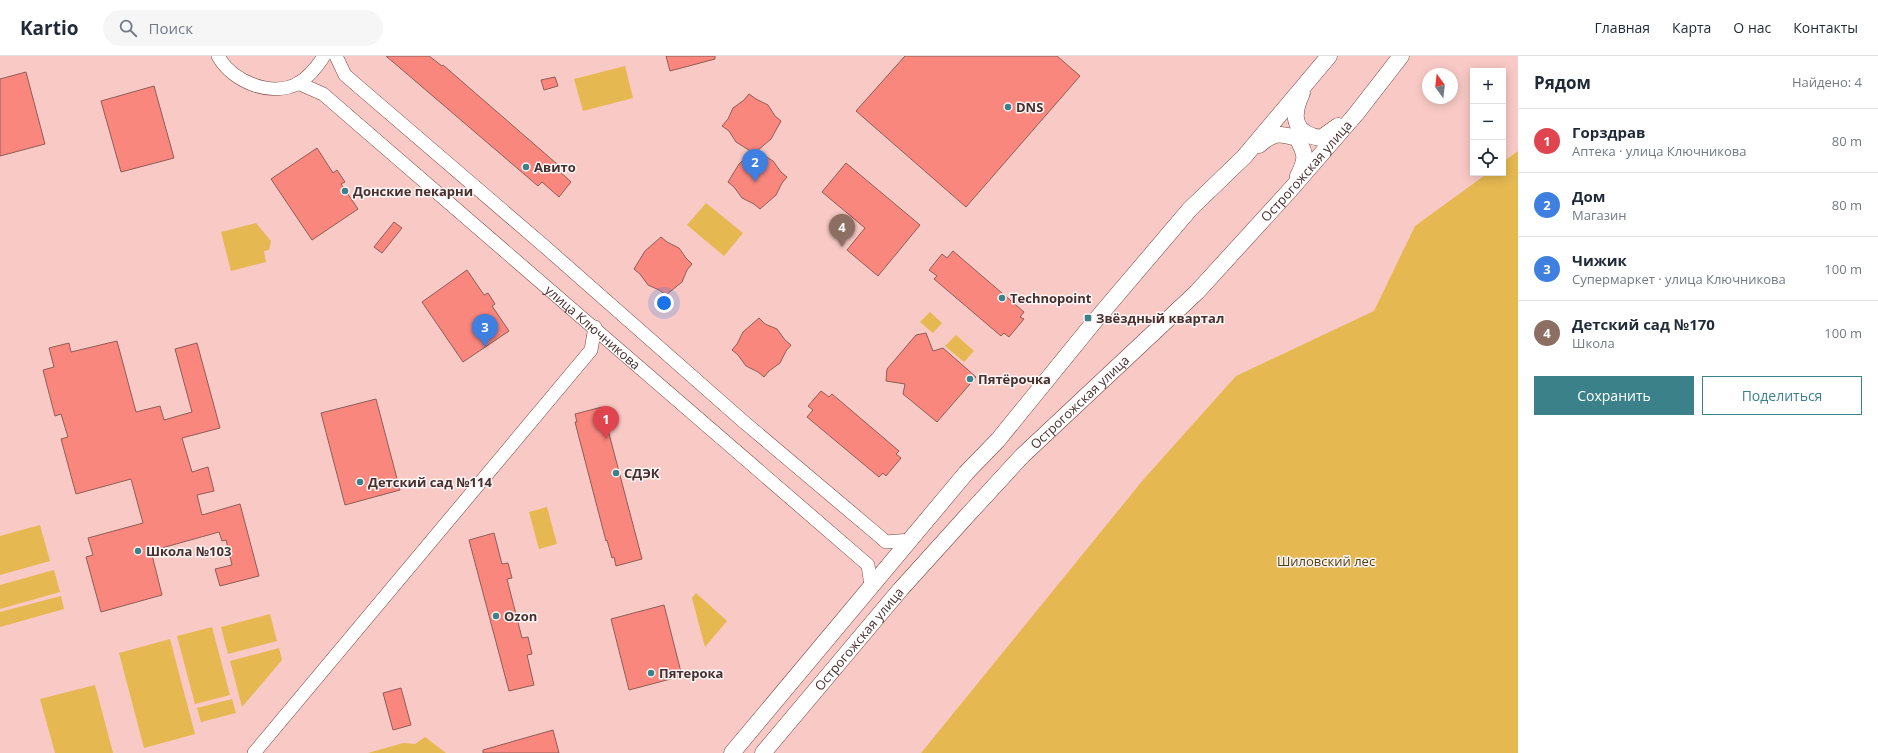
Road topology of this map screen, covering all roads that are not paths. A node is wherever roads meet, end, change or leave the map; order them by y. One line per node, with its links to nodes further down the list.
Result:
1 (218, 56): 7 (street)
2 (324, 56): 7 (street)
3 (336, 56): 14 (street)
4 (1329, 56): 6 (street)
5 (1401, 56): 8 (street, Острогожская улица)
6 (1312, 76): 8 (street); 9 (street)
7 (298, 83): 11 (street, улица Ключникова)
8 (1356, 114): 10 (street, Острогожская улица)
9 (1244, 157): 10 (street); 14 (street)
10 (1291, 189): 18 (street, Острогожская улица)
11 (595, 327): 12 (street, улица Ключникова); 13 (street)
12 (615, 346): 13 (street); 15 (street, улица Ключникова)
13 (591, 350): 16 (street)
14 (911, 540): 15 (street)
15 (871, 586): 17 (street)
16 (254, 753)
17 (732, 753)
18 (763, 753)

